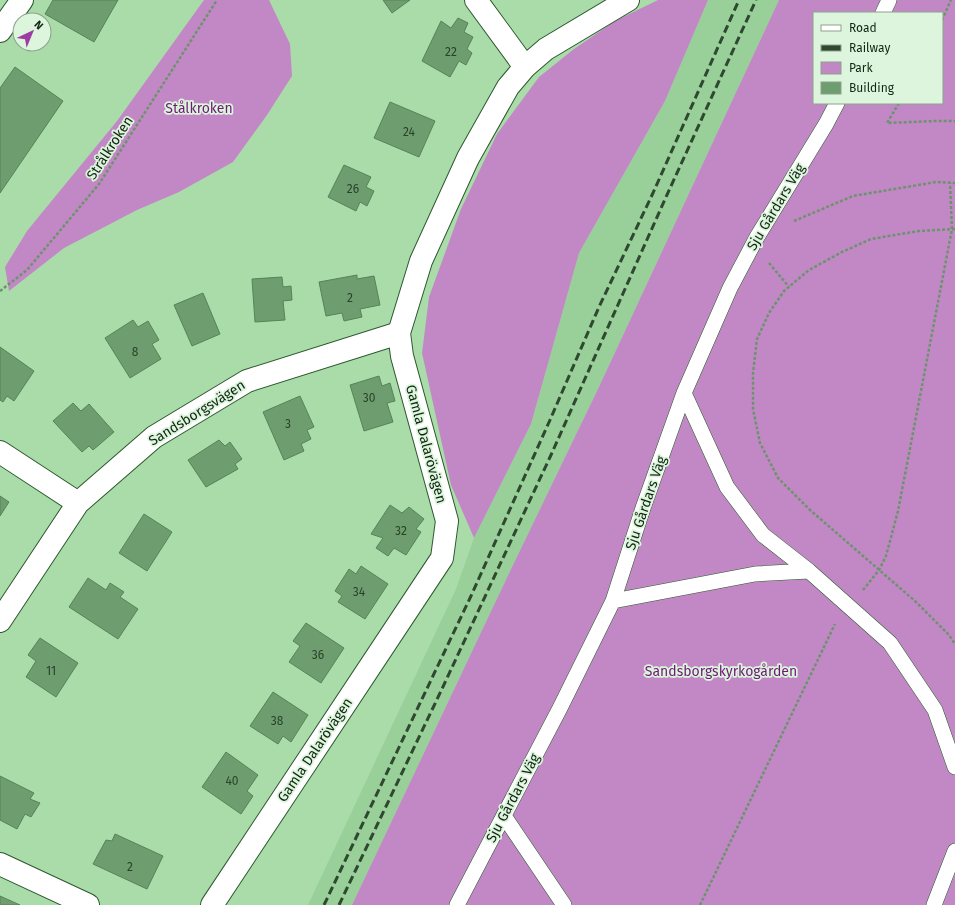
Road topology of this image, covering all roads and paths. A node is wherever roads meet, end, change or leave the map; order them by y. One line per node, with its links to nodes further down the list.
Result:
1 (22, 0): 9 (street)
2 (217, 0): 19 (path, Strålkroken)
3 (476, 0): 10 (street)
4 (628, 0): 10 (street, Gamla Dalarövägen)
5 (889, 0): 7 (lane)
6 (952, 0): 8 (path)
7 (883, 12)
8 (943, 18)
9 (0, 31)
10 (525, 67): 20 (street, Gamla Dalarövägen)
11 (836, 104): 17 (lane, Sju Gårdars Väg)
12 (898, 104): 13 (path)
13 (955, 121)
14 (950, 182): 15 (path); 16 (path); 17 (path)
15 (955, 183)
16 (953, 229): 18 (path); 24 (path)
17 (754, 242): 18 (path); 21 (lane, Sju Gårdars Väg)
18 (789, 287): 24 (path)
19 (0, 291)
20 (399, 333): 23 (street, Sandsborgsvägen); 35 (street, Gamla Dalarövägen)
21 (684, 393): 25 (lane); 26 (lane, Sju Gårdars Väg)
22 (0, 452): 23 (street)
23 (78, 503): 28 (street, Sandsborgsvägen)
24 (879, 570): 27 (path); 29 (path)
25 (809, 572): 26 (lane); 27 (lane)
26 (613, 601): 31 (lane, Sju Gårdars Väg)
27 (848, 606): 30 (lane); 38 (path)
28 (0, 621)
29 (955, 644)
30 (955, 766)
31 (504, 816): 36 (lane, Sju Gårdars Väg); 37 (lane)
32 (955, 851): 39 (lane)
33 (0, 864): 34 (street)
34 (88, 905)
35 (212, 905)
36 (457, 905)
37 (564, 905)
38 (700, 905)
39 (934, 905)

